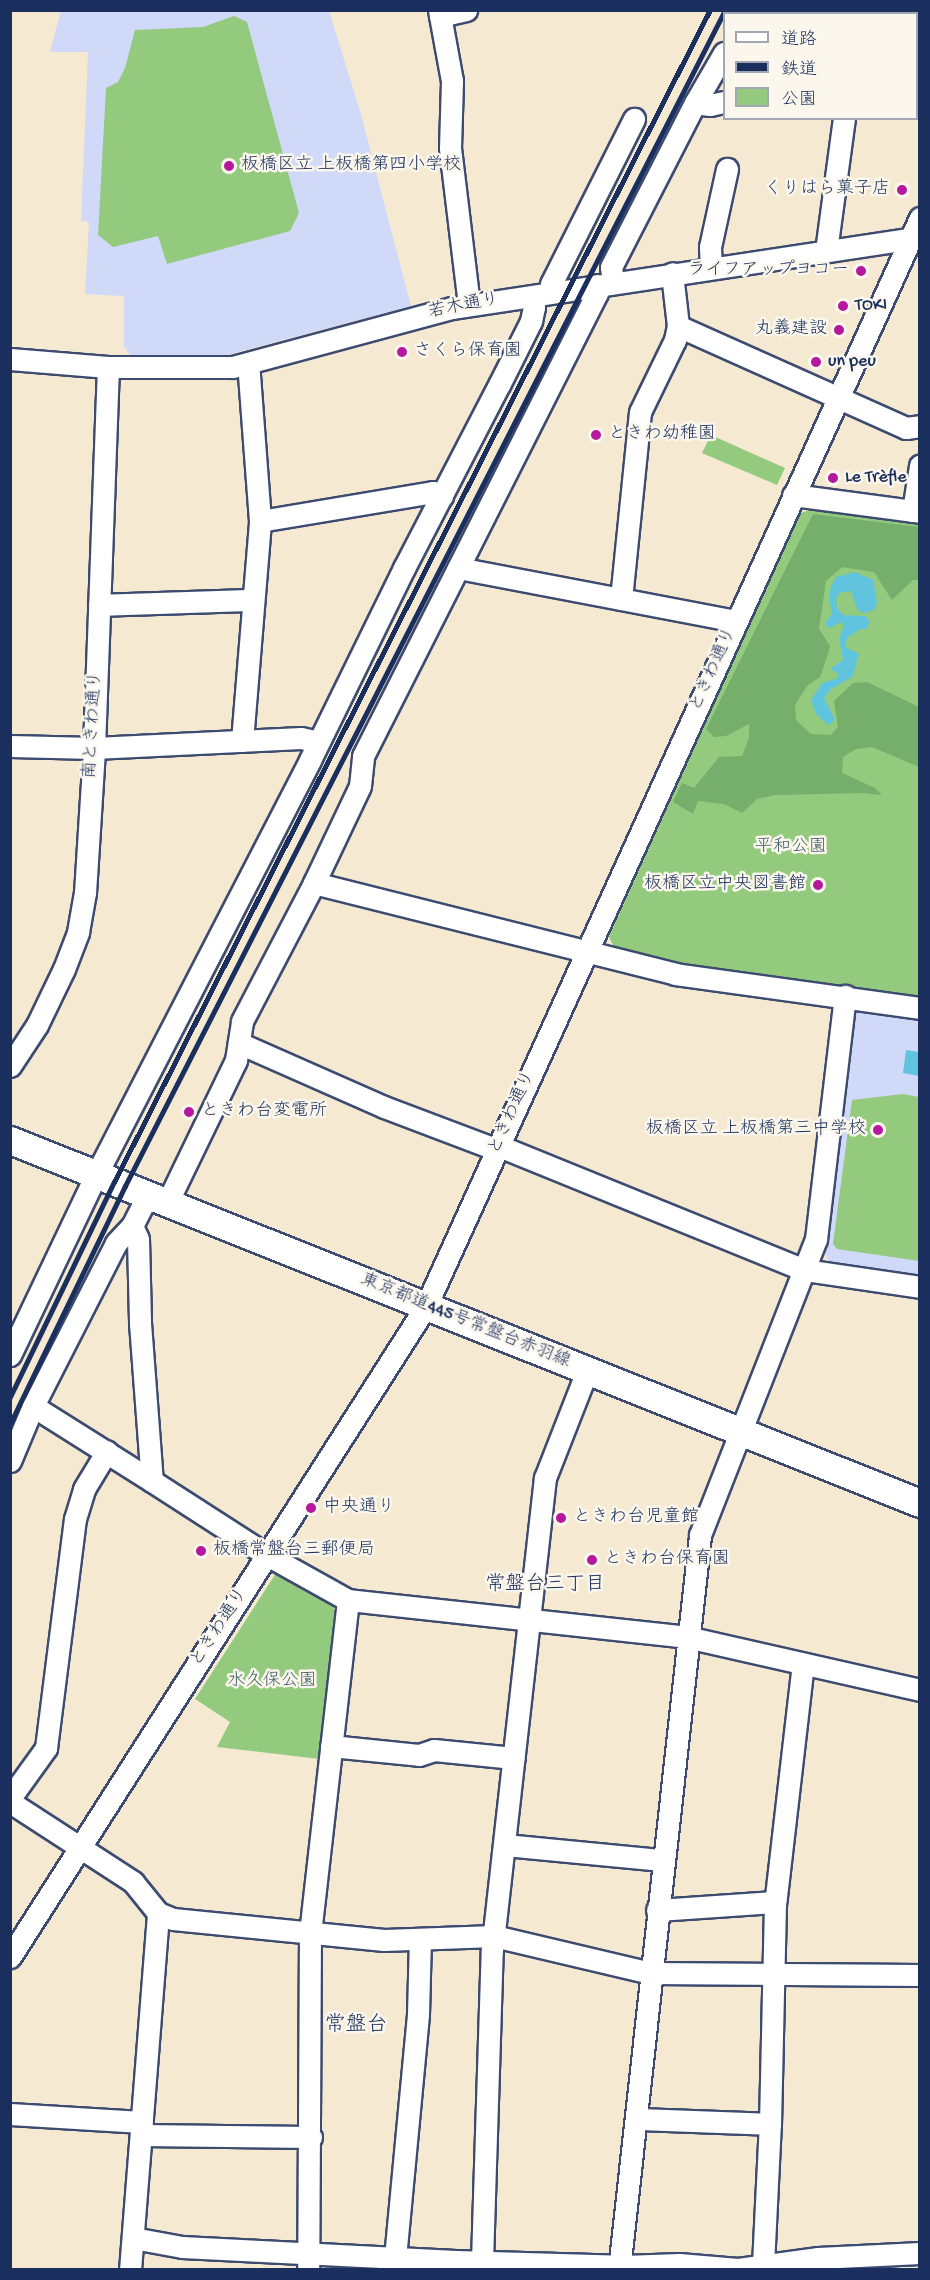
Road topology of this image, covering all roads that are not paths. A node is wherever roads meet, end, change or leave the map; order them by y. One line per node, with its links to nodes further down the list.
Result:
1 (466, 10): 2 (street)
2 (439, 13): 16 (street)
3 (723, 55): 5 (street)
4 (723, 102): 5 (street)
5 (695, 103): 14 (street)
6 (634, 119): 15 (street)
7 (844, 120): 11 (street)
8 (727, 169): 12 (street)
9 (920, 218): 10 (street, ときわ通り)
10 (915, 238): 11 (street, 若木通り); 21 (street, ときわ通り)
11 (826, 251): 12 (street, 若木通り)
12 (711, 267): 13 (street, 若木通り)
13 (672, 273): 14 (street, 若木通り); 17 (street)
14 (605, 284): 15 (street, 若木通り); 28 (street)
15 (542, 294): 16 (street, 若木通り); 25 (street)
16 (469, 305): 19 (street, 若木通り)
17 (678, 326): 21 (street); 29 (street)
18 (10, 359): 20 (street, 若木通り)
19 (248, 363): 20 (street, 若木通り); 27 (street)
20 (108, 368): 31 (street, 南ときわ通り)
21 (837, 399): 22 (street); 24 (street, ときわ通り)
22 (920, 426)
23 (920, 466): 26 (street)
24 (793, 495): 26 (street); 32 (street, ときわ通り)
25 (442, 496): 27 (street); 34 (street)
26 (916, 512)
27 (260, 521): 30 (street)
28 (458, 568): 29 (street); 37 (street)
29 (621, 599): 32 (street)
30 (254, 600): 31 (street); 33 (street)
31 (99, 605): 36 (street, 南ときわ通り)
32 (736, 621): 38 (street, ときわ通り)
33 (242, 741): 34 (street); 36 (street)
34 (318, 742): 45 (street)
35 (10, 746): 36 (street)
36 (94, 748): 42 (street, 南ときわ通り)
37 (314, 884): 38 (street); 41 (street)
38 (585, 951): 39 (street); 44 (street, ときわ通り)
39 (845, 996): 40 (street); 48 (street)
40 (920, 1008)
41 (239, 1043): 44 (street); 46 (street)
42 (10, 1066)
43 (10, 1140): 45 (main road, 東京都道445号常盤台赤羽線)
44 (498, 1148): 48 (street); 50 (street, ときわ通り)
45 (96, 1175): 46 (main road, 東京都道445号常盤台赤羽線); 51 (street)
46 (158, 1199): 47 (street); 50 (main road, 東京都道445号常盤台赤羽線)
47 (132, 1226): 53 (street); 57 (street)
48 (804, 1270): 49 (street); 54 (street)
49 (920, 1287)
50 (426, 1306): 52 (main road, 東京都道445号常盤台赤羽線); 59 (street, ときわ通り)
51 (10, 1355)
52 (587, 1371): 54 (main road, 東京都道445号常盤台赤羽線); 61 (street)
53 (33, 1406): 55 (street); 56 (street)
54 (741, 1431): 58 (main road, 東京都道445号常盤台赤羽線); 62 (street)
55 (107, 1451): 57 (street); 67 (street)
56 (10, 1461)
57 (152, 1481): 59 (street)
58 (920, 1503)
59 (267, 1555): 60 (street); 69 (street, ときわ通り)
60 (348, 1600): 61 (street); 65 (street)
61 (530, 1621): 62 (street); 66 (street)
62 (687, 1637): 63 (street); 70 (street)
63 (802, 1664): 64 (street); 71 (street)
64 (920, 1690)
65 (331, 1746): 66 (street); 74 (street)
66 (514, 1758): 68 (street)
67 (10, 1800): 69 (street)
68 (504, 1845): 70 (street); 75 (street)
69 (80, 1847): 73 (street); 77 (street, ときわ通り)
70 (663, 1860): 72 (street)
71 (776, 1902): 72 (street); 79 (street)
72 (657, 1910): 78 (street)
73 (158, 1913): 74 (street); 84 (street)
74 (310, 1932): 76 (street); 85 (street)
75 (494, 1936): 76 (street); 78 (street); 90 (street)
76 (420, 1939): 88 (street)
77 (10, 1957)
78 (651, 1973): 79 (street); 82 (street)
79 (772, 1974): 80 (street); 83 (street)
80 (920, 1975)
81 (10, 2114): 84 (street)
82 (636, 2119): 83 (street); 93 (street)
83 (770, 2124): 92 (street)
84 (142, 2128): 85 (street); 86 (street)
85 (310, 2137): 89 (street)
86 (133, 2238): 89 (street); 94 (street)
87 (920, 2253): 92 (street)
88 (395, 2258): 89 (street); 91 (street)
89 (310, 2261)
90 (482, 2261): 91 (street); 93 (street)
91 (455, 2265)
92 (774, 2266): 93 (street)
93 (619, 2268)
94 (130, 2270)

